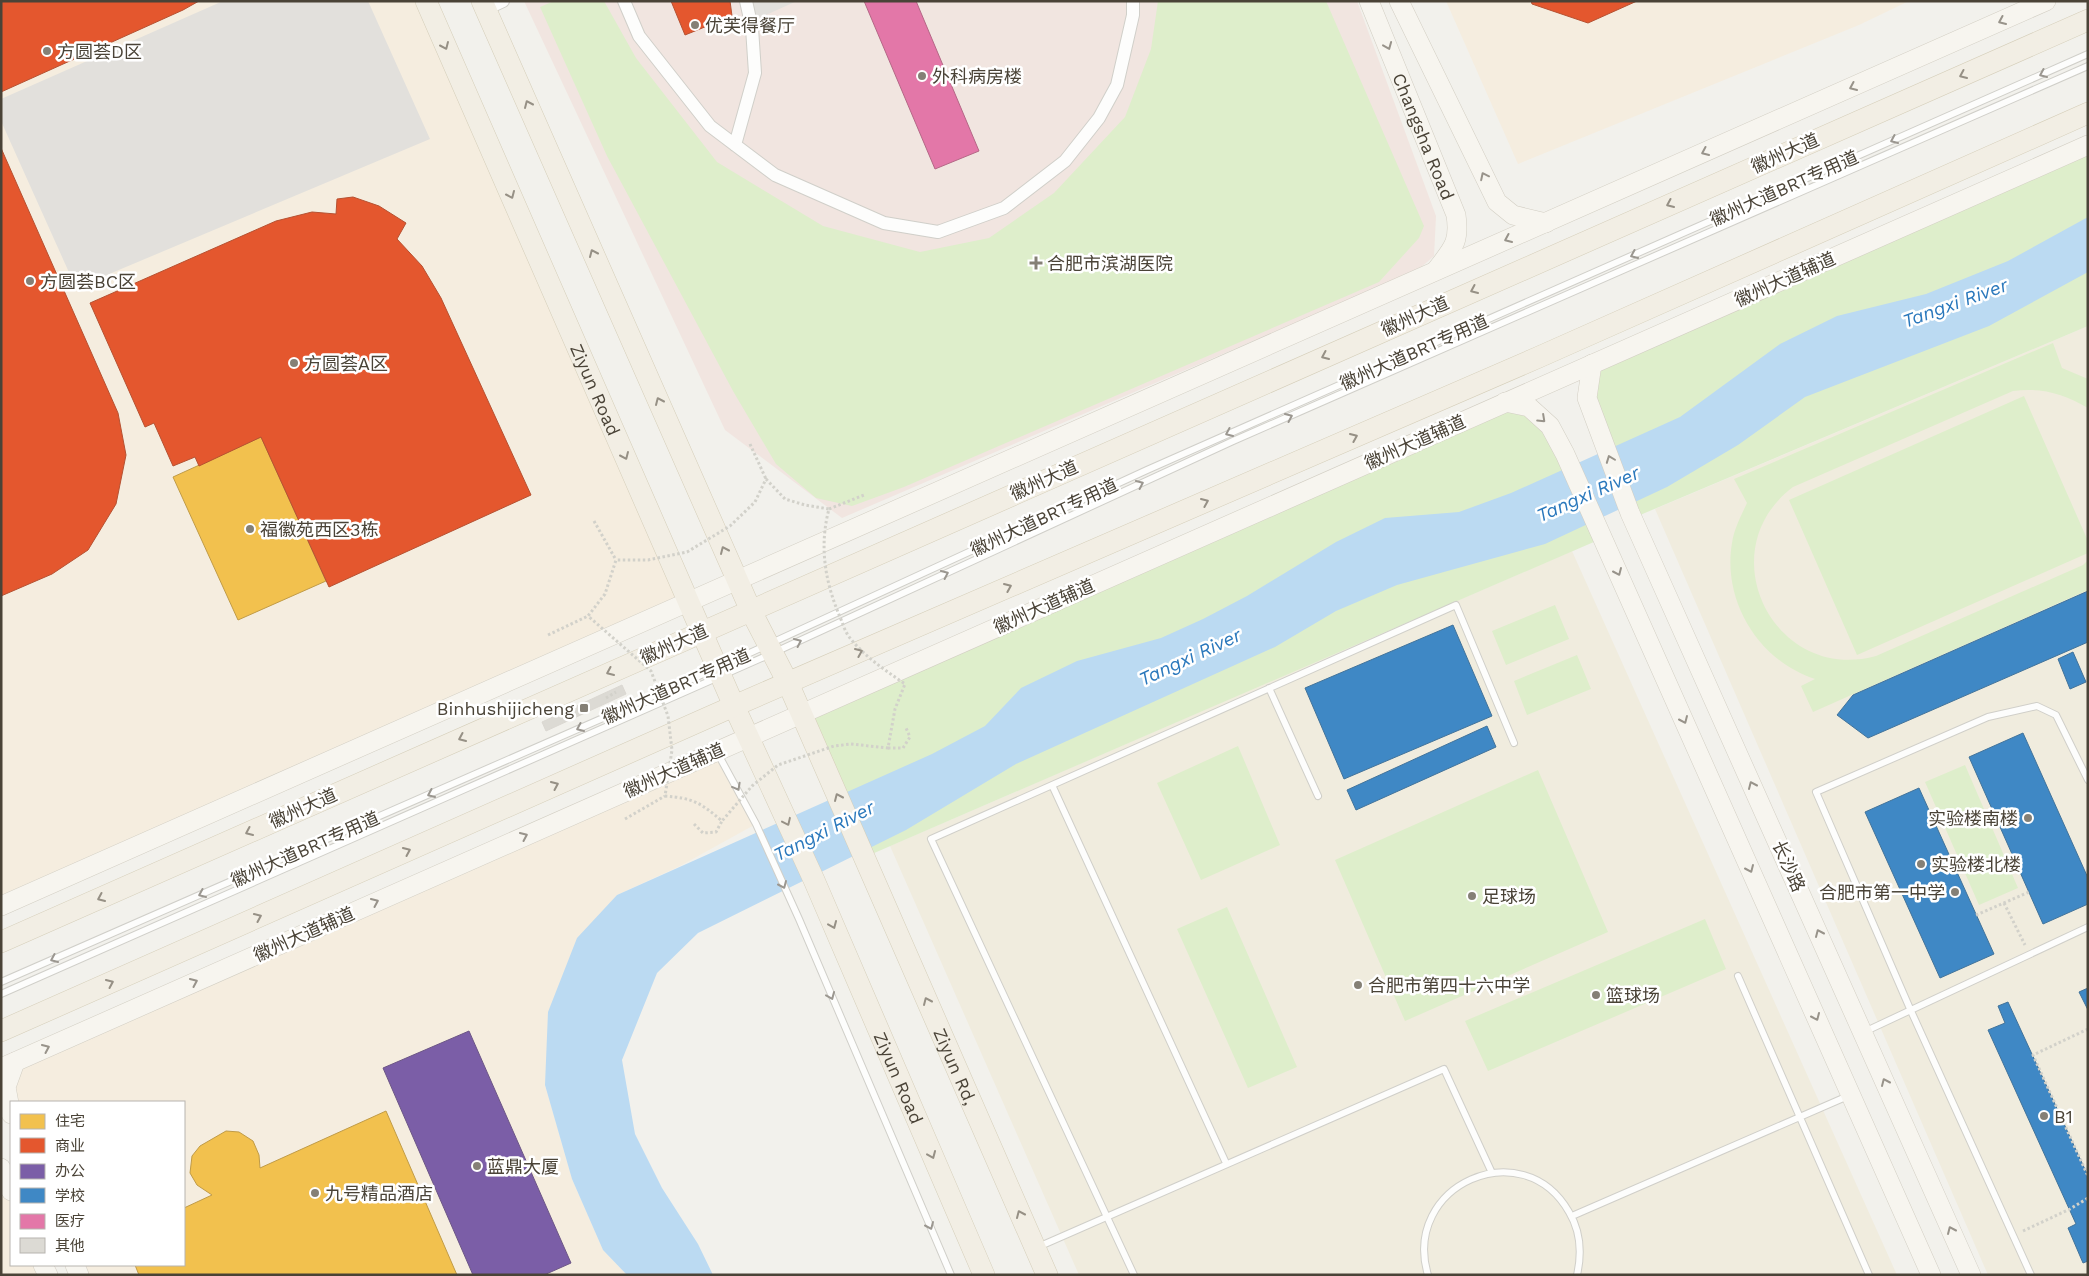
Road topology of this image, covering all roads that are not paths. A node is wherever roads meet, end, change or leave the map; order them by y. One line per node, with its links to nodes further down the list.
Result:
1 (426, 1): 20 (main road, Ziyun Road, one-way to 20)
2 (624, 1): 13 (street)
3 (746, 1): 13 (street)
4 (1133, 1): 13 (street)
5 (1369, 1): 16 (street, Changsha Road, one-way to 16)
6 (1399, 1): 15 (street, Changsha Road, one-way to 6)
7 (2046, 1): 15 (street, one-way to 15)
8 (490, 4): 19 (main road, one-way to 8)
9 (2088, 20): 21 (main road, 徽州大道, one-way to 21)
10 (2088, 54): 23 (lane, 徽州大道BRT专用道, one-way to 23)
11 (2088, 66): 23 (lane, 徽州大道BRT专用道, one-way to 11)
12 (2088, 113): 25 (main road, one-way to 12)
13 (735, 145)
14 (2088, 146): 17 (street, 徽州大道辅道)
15 (1546, 223): 16 (street, one-way to 16)
16 (1436, 271): 19 (street)
17 (1592, 364): 18 (street, 徽州大道辅道); 43 (street, 长沙路, one-way to 17)
18 (1506, 402): 28 (street, 徽州大道辅道); 45 (street, 长沙路, one-way to 45)
19 (738, 580): 20 (street); 21 (main road)
20 (689, 602): 22 (main road, Ziyun Road); 35 (street)
21 (751, 610): 22 (main road, 徽州大道); 23 (main road)
22 (701, 632): 24 (main road, Ziyun Road); 37 (main road, 徽州大道, one-way to 37)
23 (771, 649): 24 (lane, 徽州大道BRT专用道); 25 (main road)
24 (719, 672): 27 (main road, Ziyun Road); 39 (lane, 徽州大道BRT专用道, one-way to 39); 40 (lane, 徽州大道BRT专用道)
25 (788, 683): 27 (main road); 28 (main road)
26 (1269, 688): 30 (lane); 33 (lane); 34 (lane)
27 (734, 706): 29 (main road, Ziyun Road); 42 (main road, one-way to 27)
28 (800, 714): 29 (street, 徽州大道辅道); 54 (main road, Ziyun Rd,, one-way to 28)
29 (748, 737): 31 (street, 徽州大道辅道); 56 (main road, Ziyun Road, one-way to 56)
30 (1514, 744)
31 (716, 751): 44 (street, 徽州大道辅道, one-way to 31); 55 (lane, one-way to 55)
32 (2088, 780): 41 (lane)
33 (1052, 785): 48 (lane); 52 (lane)
34 (1318, 796)
35 (1, 906)
36 (2088, 926): 41 (lane)
37 (1, 942)
38 (1738, 976): 47 (lane)
39 (1, 982)
40 (1, 994)
41 (1910, 1010): 43 (lane); 64 (lane)
42 (1, 1031)
43 (1863, 1033): 63 (street, 长沙路, one-way to 43)
44 (8, 1065): 46 (street)
45 (1851, 1095): 47 (lane); 62 (street, 长沙路)
46 (10, 1109)
47 (1800, 1117): 53 (lane); 61 (lane)
48 (1226, 1163): 50 (lane); 52 (lane)
49 (1, 1168): 51 (street)
50 (1492, 1173): 53 (lane); 59 (lane)
51 (10, 1189)
52 (1107, 1216): 54 (lane); 58 (lane)
53 (1572, 1216): 60 (lane)
54 (1035, 1248): 57 (main road, Ziyun Rd,)
55 (951, 1275)
56 (984, 1275)
57 (1047, 1275)
58 (1134, 1275)
59 (1428, 1275)
60 (1577, 1275)
61 (1869, 1275)
62 (1931, 1275)
63 (1971, 1275)
64 (2031, 1275)

